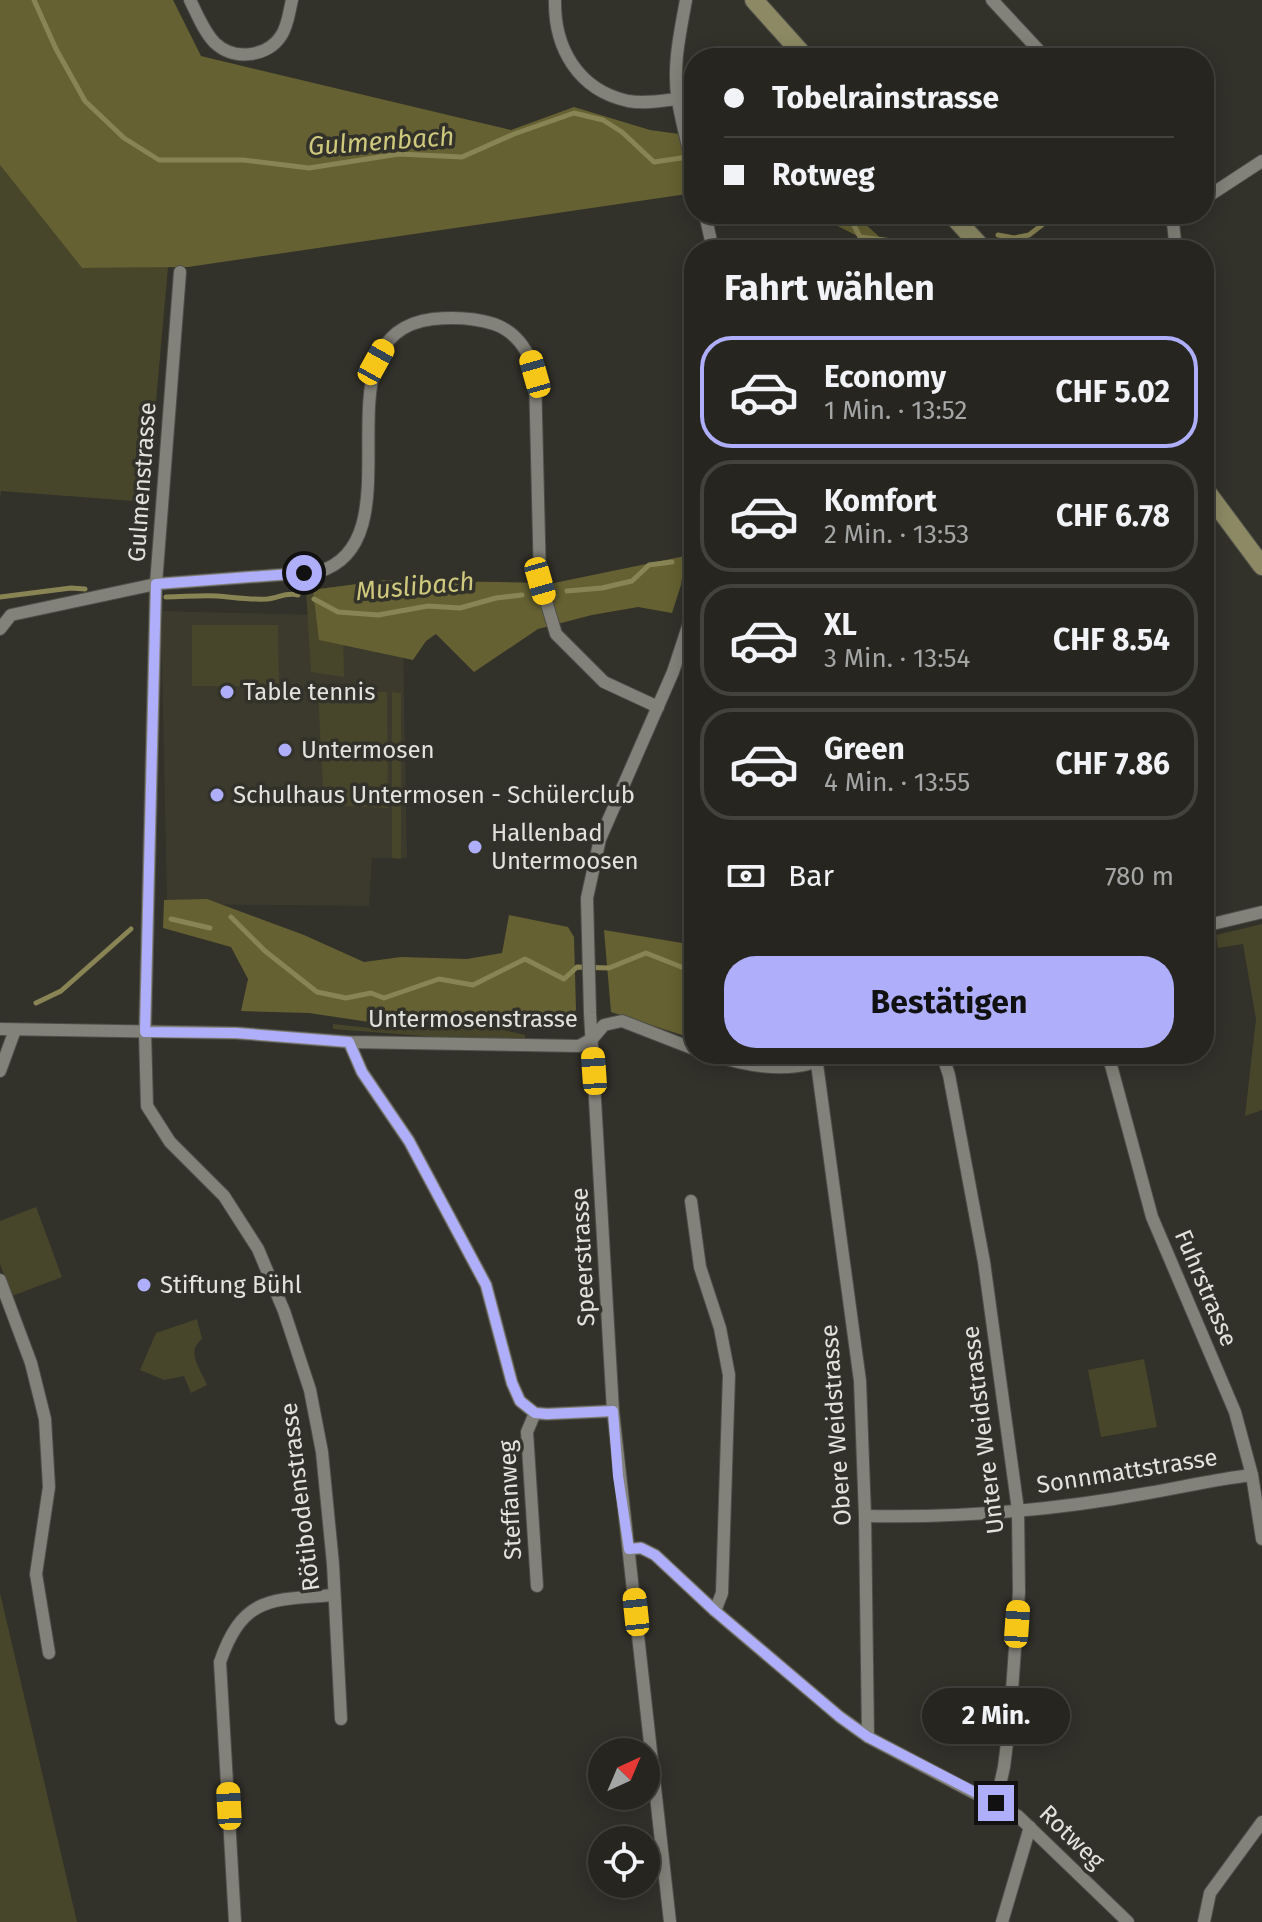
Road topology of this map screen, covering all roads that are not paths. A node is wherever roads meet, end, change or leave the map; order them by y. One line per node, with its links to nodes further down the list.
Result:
1 (190, 0): 2 (street)
2 (292, 0)
3 (555, 0): 9 (street)
4 (686, 0): 9 (street)
5 (754, 0): 7 (main road)
6 (992, 0): 8 (street)
7 (797, 48)
8 (1037, 48)
9 (677, 99): 10 (street)
10 (684, 130)
11 (1262, 161): 12 (street)
12 (1214, 192)
13 (960, 224): 14 (main road)
14 (975, 240)
15 (180, 272): 18 (street, Gulmenstrasse)
16 (1214, 501): 17 (main road)
17 (1262, 566)
18 (156, 584): 19 (street); 21 (street); 26 (street, Gulmenstrasse)
19 (0, 629)
20 (684, 642): 21 (street, Speerstrasse)
21 (658, 707): 27 (street, Speerstrasse)
22 (1262, 912): 23 (street)
23 (1214, 924)
24 (0, 1029): 25 (street, Untermosenstrasse)
25 (15, 1030): 26 (street, Untermosenstrasse); 34 (street)
26 (145, 1032): 28 (street, Untermosenstrasse); 45 (street, Rötibodenstrasse)
27 (592, 1039): 28 (street, Untermosenstrasse); 29 (street, Untermosenstrasse); 37 (street, Speerstrasse)
28 (349, 1042): 38 (street)
29 (684, 1045)
30 (739, 1064): 31 (street)
31 (817, 1064): 41 (street, Obere Weidstrasse)
32 (945, 1064): 40 (street, Untere Weidstrasse)
33 (1111, 1064): 39 (street, Fuhrstrasse)
34 (0, 1071)
35 (691, 1201): 46 (street)
36 (0, 1280): 47 (street)
37 (613, 1411): 38 (street); 43 (street, Speerstrasse)
38 (535, 1413): 44 (street, Steffanweg)
39 (1252, 1475): 40 (street, Sonnmattstrasse); 42 (street, Fuhrstrasse)
40 (1018, 1510): 41 (street, Sonnmattstrasse); 50 (street, Untere Weidstrasse)
41 (865, 1516): 49 (street, Obere Weidstrasse)
42 (1262, 1539)
43 (629, 1549): 46 (street, Rotweg); 54 (street, Speerstrasse)
44 (537, 1586)
45 (334, 1595): 48 (street, Rötibodenstrasse); 53 (street)
46 (715, 1611): 49 (street, Rotweg)
47 (49, 1653)
48 (341, 1719)
49 (868, 1737): 50 (street, Rotweg)
50 (996, 1803): 52 (street, Rotweg)
51 (1262, 1822): 57 (street)
52 (1030, 1827): 55 (street); 56 (street, Rotweg)
53 (235, 1922)
54 (670, 1922)
55 (1002, 1922)
56 (1128, 1922)
57 (1204, 1922)

